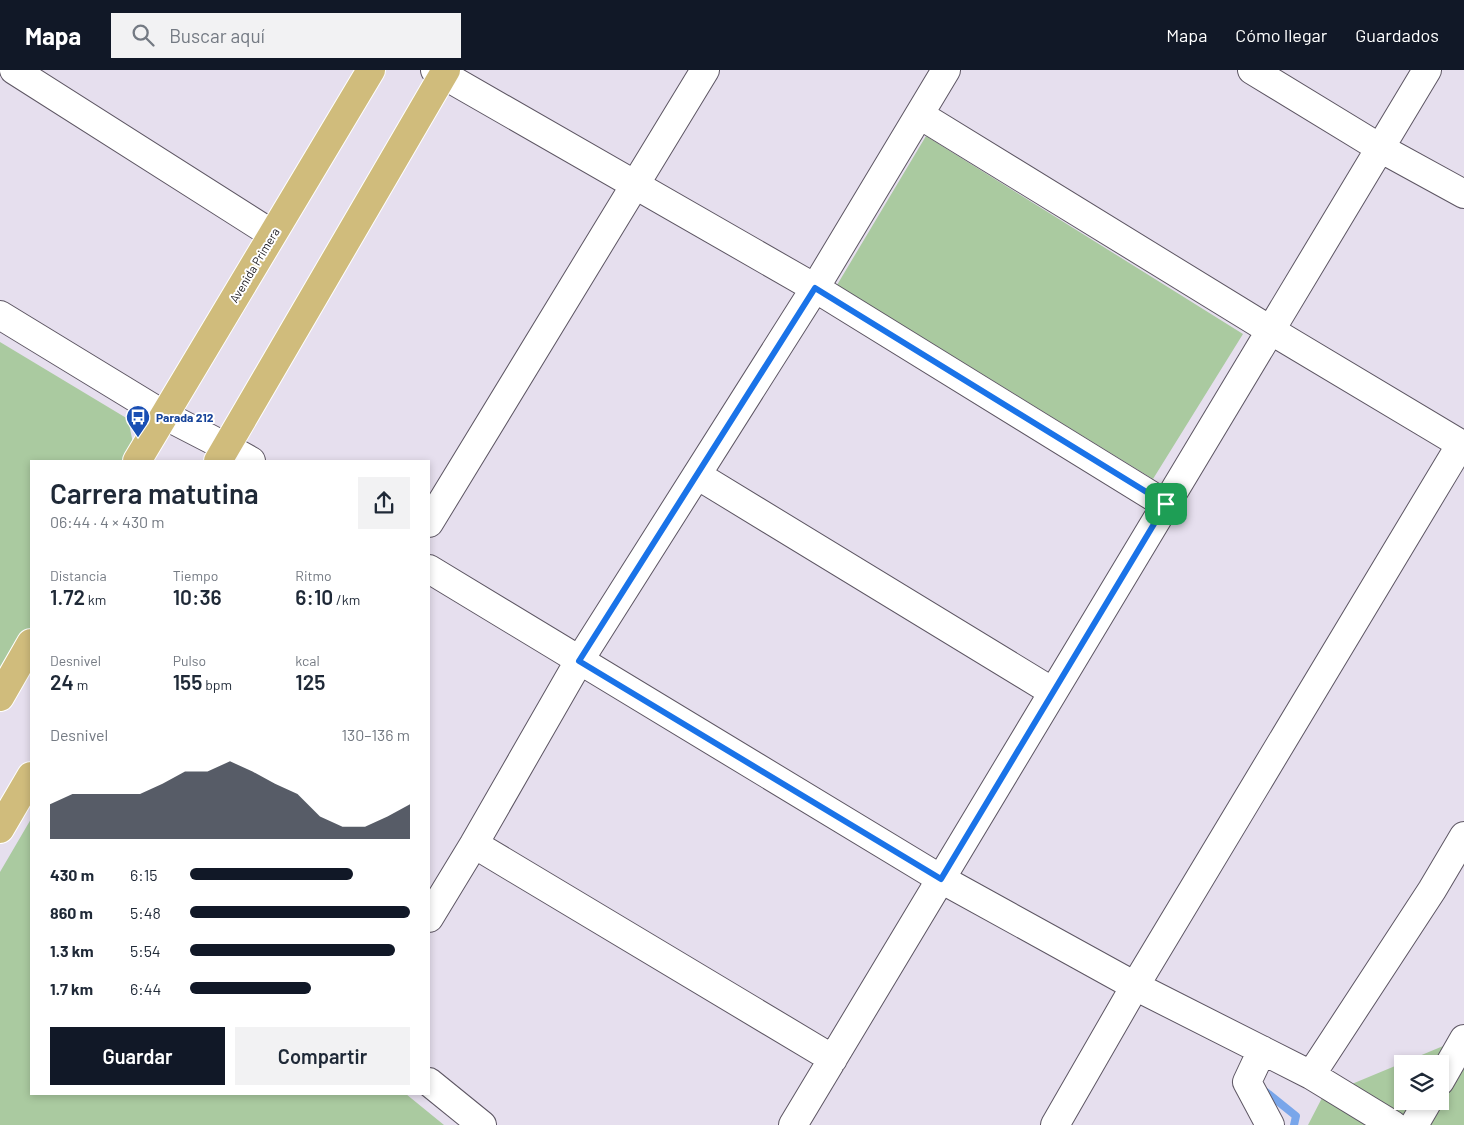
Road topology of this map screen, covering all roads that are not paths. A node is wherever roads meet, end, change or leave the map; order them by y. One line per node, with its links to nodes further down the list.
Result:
1 (14, 70): 12 (street)
2 (370, 70): 12 (main road, Avenida Primera)
3 (705, 70): 10 (street)
4 (946, 70): 8 (street)
5 (1252, 70): 9 (street)
6 (1427, 70): 9 (street)
7 (442, 72): 10 (street); 18 (main road)
8 (920, 115): 13 (street); 15 (street)
9 (1380, 148): 11 (street); 15 (street)
10 (636, 184): 13 (street); 23 (street)
11 (1464, 194)
12 (272, 234): 16 (main road, Avenida Primera)
13 (815, 288): 21 (street); 22 (street)
14 (0, 315): 16 (street)
15 (1270, 330): 17 (street); 22 (street)
16 (164, 415): 18 (street); 19 (main road, Avenida Primera)
17 (1463, 445): 35 (street)
18 (222, 454): 20 (street)
19 (138, 460)
20 (247, 460)
21 (697, 475): 26 (street); 27 (street)
22 (1166, 504): 27 (street)
23 (430, 521)
24 (430, 570): 26 (street)
25 (30, 646): 28 (main road)
26 (579, 661): 32 (street); 33 (street)
27 (1053, 692): 33 (street)
28 (0, 697)
29 (30, 779): 30 (main road)
30 (0, 828)
31 (1464, 836): 40 (street)
32 (474, 844): 34 (street); 38 (street)
33 (941, 879): 35 (street); 38 (street)
34 (430, 916)
35 (1135, 986): 37 (street); 45 (street)
36 (1464, 1039): 39 (street)
37 (1262, 1050): 40 (street); 46 (street)
38 (833, 1059): 44 (street)
39 (1449, 1065)
40 (1311, 1075): 47 (street)
41 (430, 1083): 43 (street)
42 (1423, 1110): 48 (street)
43 (482, 1125)
44 (793, 1125)
45 (1054, 1125)
46 (1270, 1125)
47 (1393, 1125)
48 (1414, 1125)

